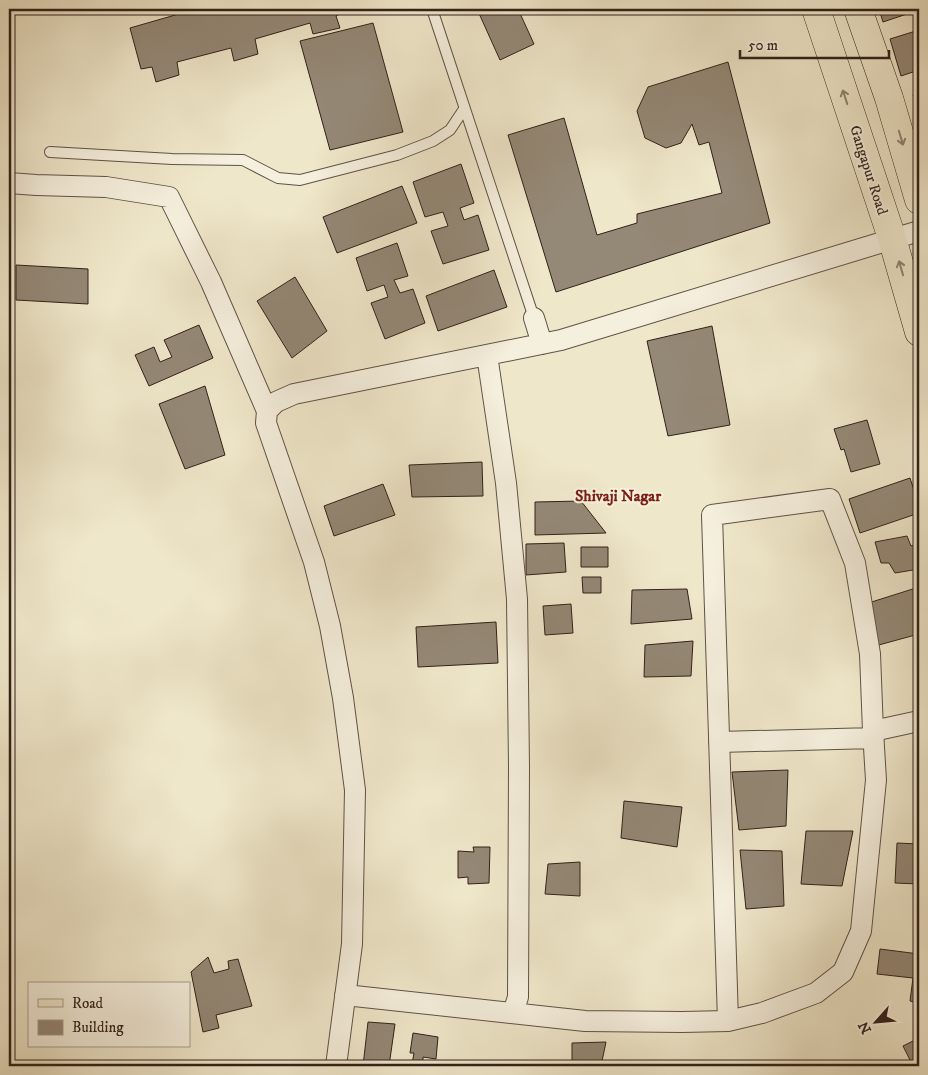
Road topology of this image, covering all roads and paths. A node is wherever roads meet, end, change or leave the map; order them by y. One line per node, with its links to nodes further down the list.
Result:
1 (432, 9): 4 (lane)
2 (816, 9): 9 (main road, Gangapur Road, one-way to 2)
3 (858, 9): 7 (main road, one-way to 7)
4 (464, 109): 5 (lane); 10 (lane)
5 (50, 152)
6 (9, 184): 14 (street)
7 (919, 200)
8 (919, 230): 9 (street)
9 (892, 238): 11 (main road, Gangapur Road, one-way to 9); 12 (street)
10 (534, 318): 12 (street)
11 (919, 332)
12 (542, 344): 13 (street)
13 (487, 355): 14 (street); 19 (street)
14 (267, 411): 18 (street)
15 (919, 721): 16 (street)
16 (874, 735): 17 (street); 17 (street); 20 (street)
17 (719, 742): 20 (street)
18 (345, 996): 19 (street); 21 (street)
19 (513, 1013): 20 (street)
20 (728, 1021)
21 (336, 1066)

